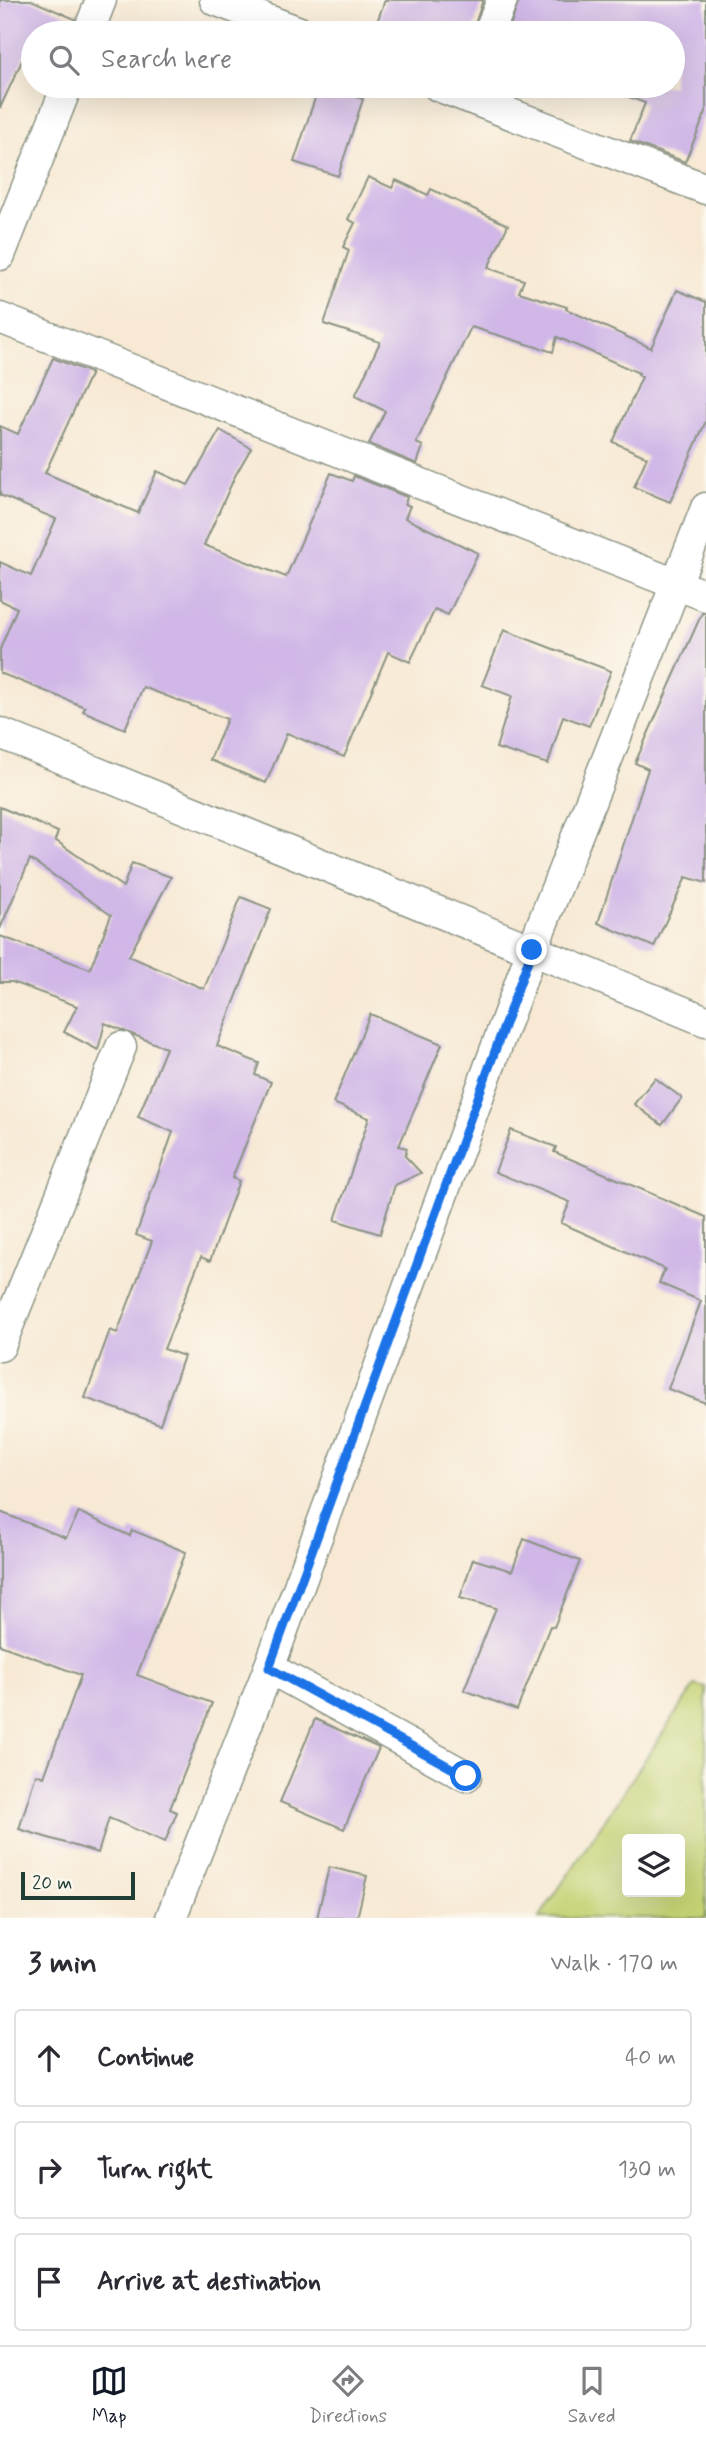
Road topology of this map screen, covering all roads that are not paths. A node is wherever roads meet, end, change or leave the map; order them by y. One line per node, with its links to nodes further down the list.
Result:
1 (101, 0): 4 (street)
2 (215, 0): 5 (street)
3 (502, 0): 6 (street)
4 (93, 21)
5 (270, 21)
6 (494, 21)
7 (62, 98): 10 (street)
8 (479, 98): 9 (street)
9 (706, 189)
10 (0, 255)
11 (0, 318): 13 (street)
12 (706, 508): 13 (street)
13 (677, 585): 14 (street); 16 (street)
14 (706, 596)
15 (0, 733): 16 (street)
16 (532, 950): 17 (street); 20 (street)
17 (706, 1021)
18 (121, 1047): 19 (street)
19 (0, 1346)
20 (269, 1668): 21 (street); 22 (street)
21 (466, 1776)
22 (171, 1918)

